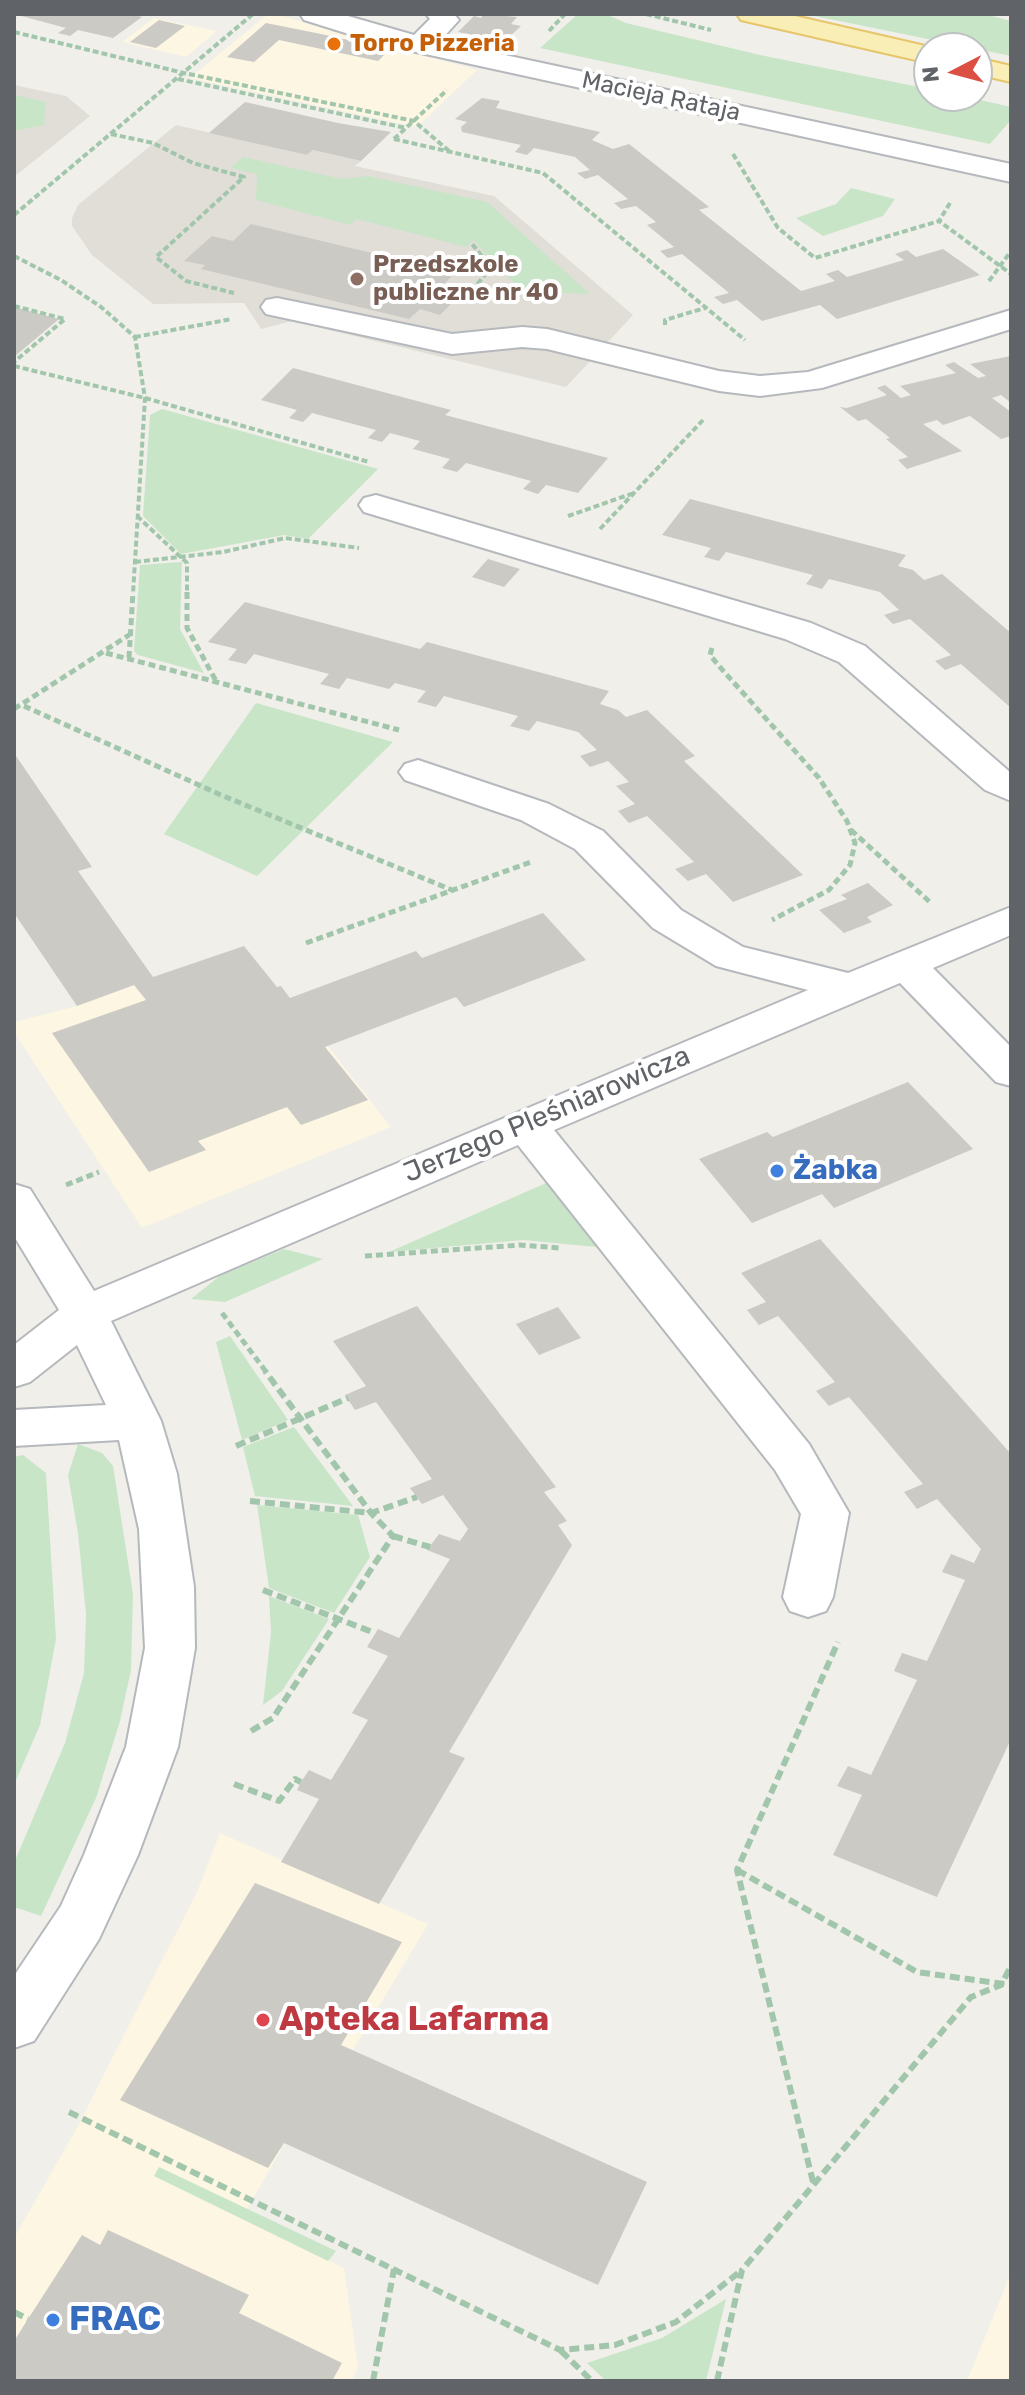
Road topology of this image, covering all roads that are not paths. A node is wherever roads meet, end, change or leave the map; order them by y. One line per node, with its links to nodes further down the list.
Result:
1 (316, 14): 4 (street, Macieja Rataja)
2 (440, 14): 4 (street)
3 (751, 14): 5 (main road)
4 (420, 45): 6 (street, Macieja Rataja)
5 (913, 51)
6 (1011, 173)
7 (277, 307): 8 (street)
8 (1011, 319)
9 (376, 505): 11 (street)
10 (418, 772): 14 (street)
11 (1011, 789)
12 (1011, 920): 13 (street, Jerzego Pleśniarowicza)
13 (905, 964): 14 (street, Jerzego Pleśniarowicza); 15 (street)
14 (850, 987): 16 (street, Jerzego Pleśniarowicza)
15 (1011, 1072)
16 (526, 1125): 18 (street, Jerzego Pleśniarowicza); 22 (street)
17 (21, 1223): 18 (street)
18 (85, 1314): 19 (street, Jerzego Pleśniarowicza); 20 (street)
19 (14, 1370)
20 (137, 1421): 21 (street); 23 (street)
21 (14, 1428)
22 (808, 1597)
23 (14, 2023)

